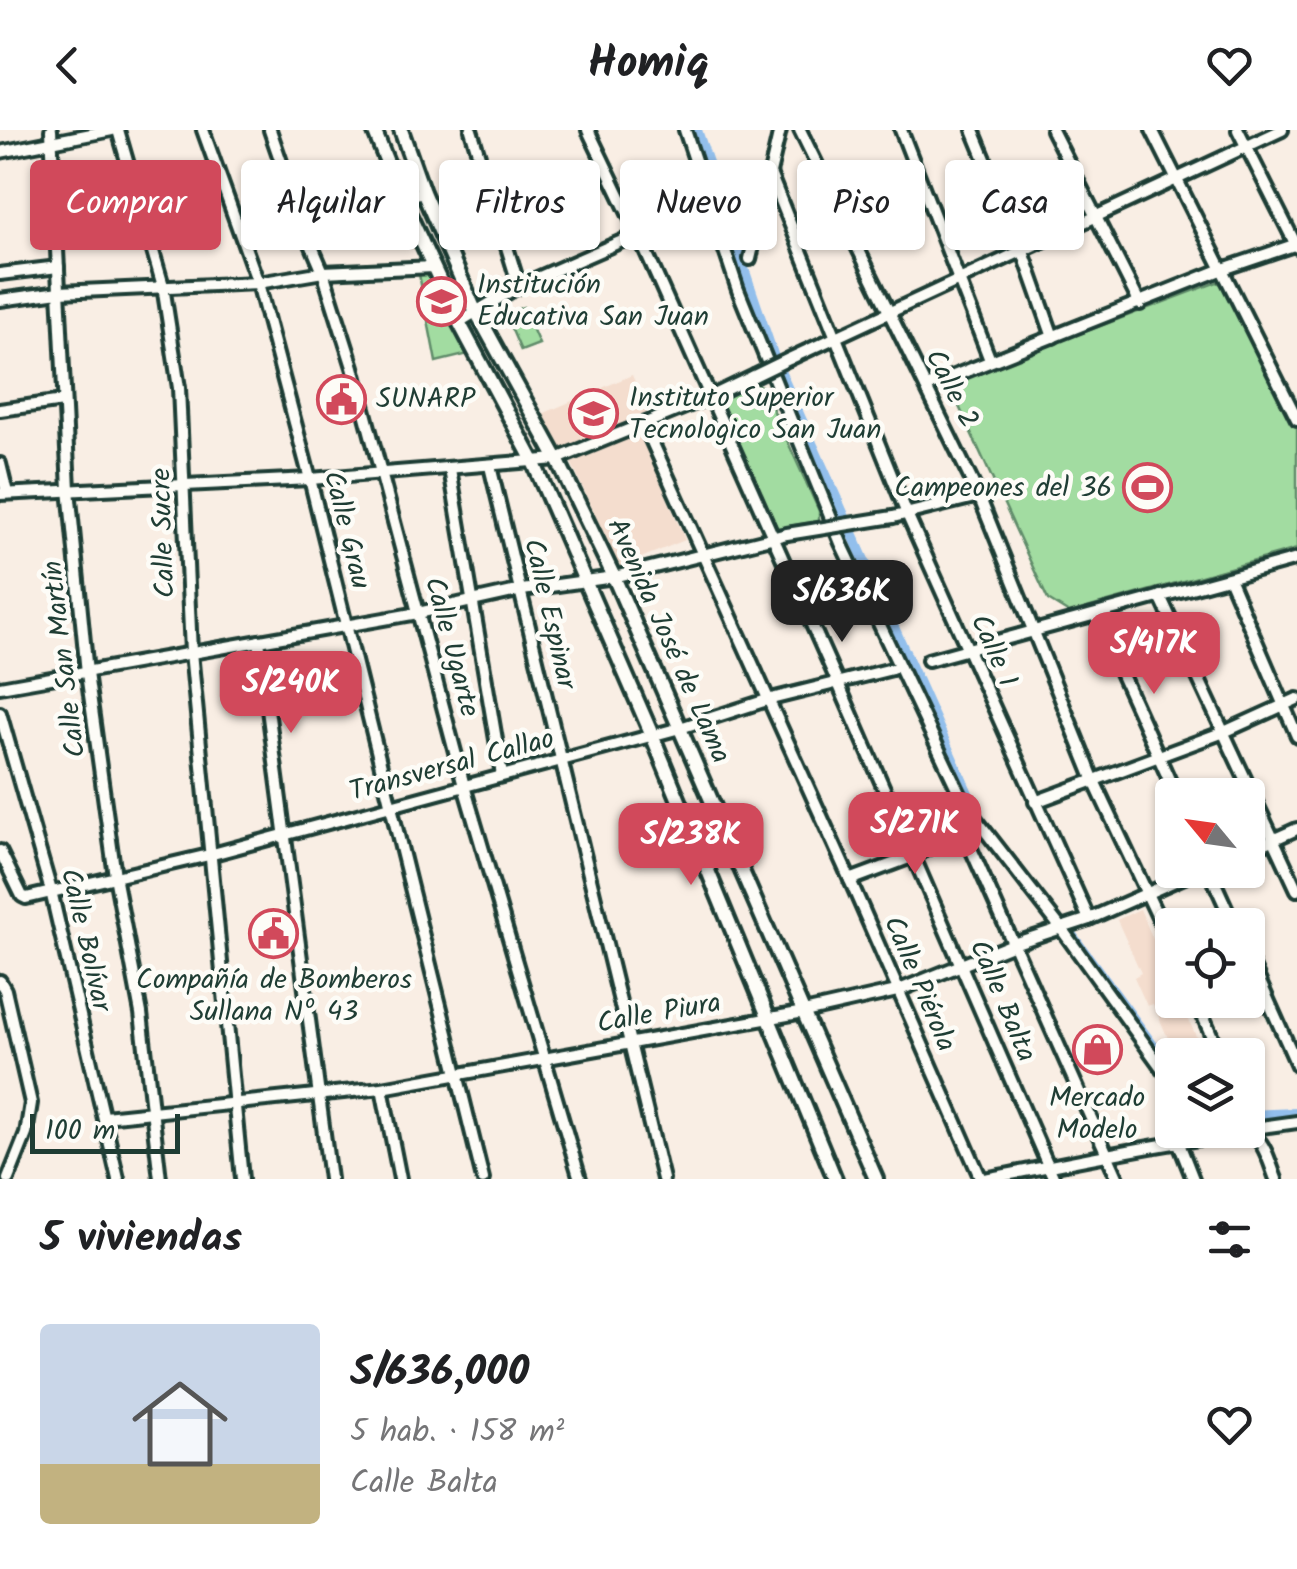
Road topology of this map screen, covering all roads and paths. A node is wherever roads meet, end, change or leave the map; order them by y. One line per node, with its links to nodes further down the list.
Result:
1 (115, 130): 17 (street); 51 (street, Calle Sucre)
2 (203, 130): 32 (street, Calle Grau)
3 (270, 130): 20 (street, Calle Ugarte)
4 (374, 130): 21 (main road, Avenida José de Lama)
5 (401, 130): 27 (main road, Avenida José de Lama)
6 (471, 130): 52 (street)
7 (588, 130): 29 (street, Calle Balta)
8 (685, 130): 22 (street)
9 (780, 130): 23 (street)
10 (800, 130): 57 (street, Calle 2)
11 (900, 130): 49 (street)
12 (973, 130): 24 (street)
13 (1052, 130): 30 (street)
14 (1152, 130): 25 (street)
15 (1238, 130): 18 (street)
16 (1282, 130): 18 (street)
17 (52, 136): 19 (street); 44 (street, Calle San Martín)
18 (1246, 145): 25 (street); 35 (street)
19 (0, 152)
20 (280, 160)
21 (386, 160)
22 (694, 160)
23 (774, 160)
24 (985, 160)
25 (1175, 178): 30 (street); 46 (street)
26 (777, 191): 59 (street, Calle 1)
27 (423, 192): 28 (street); 56 (main road, Avenida José de Lama)
28 (419, 193)
29 (620, 197)
30 (1096, 215): 31 (street); 55 (street)
31 (1084, 220)
32 (241, 234)
33 (419, 235): 45 (main road, Avenida José de Lama)
34 (620, 242): 52 (street)
35 (1297, 245): 46 (street)
36 (247, 250): 50 (street, Calle Grau)
37 (314, 250): 47 (street, Calle Ugarte)
38 (645, 250): 63 (street, Calle Balta)
39 (724, 250): 133 (street)
40 (752, 250): 43 (street)
41 (1018, 250): 49 (street)
42 (1023, 250): 60 (street)
43 (750, 258)
44 (58, 267): 48 (street); 53 (street, Calle San Martín)
45 (434, 267): 47 (street); 58 (main road, Avenida José de Lama)
46 (1220, 270): 55 (street); 66 (street)
47 (323, 272): 50 (street); 73 (street, Calle Ugarte)
48 (0, 274)
49 (958, 282): 57 (street); 61 (street)
50 (258, 283): 51 (street); 74 (street, Calle Grau)
51 (164, 286): 53 (street); 75 (street, Calle Sucre)
52 (519, 286): 56 (street)
53 (59, 292): 54 (street); 64 (street, Calle San Martín)
54 (0, 300)
55 (1140, 304): 60 (street)
56 (475, 310): 58 (street); 68 (main road, Avenida José de Lama)
57 (887, 313): 59 (street); 62 (street, Calle 2)
58 (459, 322): 69 (main road, Avenida José de Lama)
59 (834, 337): 63 (street, bridge); 79 (street, Calle 1)
60 (1053, 337): 61 (street)
61 (990, 360): 62 (street)
62 (926, 387): 78 (street, Calle 2)
63 (710, 397): 67 (street); 80 (street, Calle Balta)
64 (63, 402): 65 (street); 76 (street, Calle San Martín)
65 (0, 410)
66 (1297, 419)
67 (644, 424): 68 (street); 81 (street, Calle Piérola)
68 (556, 459): 69 (street); 83 (main road, Avenida José de Lama)
69 (532, 460): 71 (street); 86 (main road, Avenida José de Lama)
70 (0, 464): 77 (street)
71 (490, 466): 72 (street); 87 (street, Calle Espinar)
72 (450, 469): 73 (street); 89 (street)
73 (384, 474): 74 (street); 90 (street, Calle Ugarte)
74 (310, 479): 75 (street); 92 (street, Calle Grau)
75 (185, 484): 76 (street); 96 (street, Calle Sucre)
76 (69, 489): 77 (street); 99 (street, Calle San Martín)
77 (3, 493)
78 (979, 496): 79 (street); 93 (street, Calle 2)
79 (908, 514): 80 (street, bridge); 95 (street, Calle 1)
80 (770, 536): 81 (street); 100 (street, Calle Balta)
81 (704, 555): 83 (street); 102 (street, Calle Piérola)
82 (1294, 560): 84 (street); 85 (street)
83 (614, 577): 86 (street); 106 (main road, Avenida José de Lama)
84 (1297, 577)
85 (1229, 578): 88 (street); 104 (street)
86 (584, 580): 87 (street); 108 (main road, Avenida José de Lama)
87 (522, 590): 89 (street); 111 (street, Calle Espinar)
88 (1160, 596): 91 (street); 107 (street)
89 (472, 602): 90 (street); 112 (street)
90 (418, 613): 92 (street); 115 (street, Calle Ugarte)
91 (1095, 614): 93 (street); 110 (street)
92 (346, 626): 94 (street); 117 (street, Calle Grau)
93 (1035, 630): 95 (street); 114 (street, Calle 2)
94 (259, 641): 96 (street); 119 (street)
95 (968, 650): 97 (street); 116 (street, Calle 1)
96 (192, 652): 99 (street); 123 (street, Calle Sucre)
97 (928, 660)
98 (892, 669): 100 (street, Transversal Callao)
99 (87, 673): 101 (street); 125 (street, Calle San Martín)
100 (838, 682): 102 (street, Transversal Callao); 124 (street, Calle Balta)
101 (0, 687)
102 (768, 700): 106 (street, Transversal Callao); 126 (street, Calle Piérola)
103 (1297, 700): 104 (street)
104 (1282, 706): 107 (street); 109 (street)
105 (0, 712): 129 (street, Calle Bolívar)
106 (680, 728): 108 (street, Transversal Callao); 139 (main road, Avenida José de Lama)
107 (1224, 732): 110 (street); 120 (street)
108 (652, 735): 111 (street, Transversal Callao); 140 (main road, Avenida José de Lama)
109 (1297, 736)
110 (1159, 756): 113 (street); 114 (street)
111 (559, 760): 112 (street, Transversal Callao); 141 (street, Calle Espinar)
112 (502, 775): 115 (street, Transversal Callao)
113 (1169, 778)
114 (1094, 781): 116 (street); 130 (street, Calle 2)
115 (464, 786): 117 (street, Transversal Callao); 142 (street, Calle Ugarte)
116 (1035, 802): 132 (street, Calle 1)
117 (391, 806): 119 (street, Transversal Callao); 145 (street, Calle Grau)
118 (1297, 830): 120 (street)
119 (282, 835): 123 (street, Transversal Callao); 147 (street)
120 (1273, 840): 121 (street); 128 (street)
121 (1265, 844)
122 (0, 851): 129 (street, Transversal Callao)
123 (209, 855): 125 (street, Transversal Callao); 148 (street, Calle Sucre)
124 (914, 856): 126 (street); 134 (street); 135 (street, Calle Balta)
125 (116, 876): 129 (street, Transversal Callao); 149 (street, Calle San Martín)
126 (850, 880): 137 (street, Calle Piérola)
127 (1162, 888): 130 (street, Calle Piura)
128 (1297, 890)
129 (51, 891): 150 (street, Calle Bolívar)
130 (1149, 894): 131 (street, Calle 2); 132 (street, Calle Piura)
131 (1155, 908)
132 (1089, 919): 133 (street, Calle Piura)
133 (1060, 927): 134 (street, Calle Piura); 143 (street)
134 (1016, 943): 135 (street, Calle Piura); 156 (street)
135 (962, 965): 137 (street, Calle Piura); 157 (street, Calle Balta)
136 (0, 981): 158 (street)
137 (897, 990): 139 (street, Calle Piura); 169 (street, Calle Piérola)
138 (1265, 993): 144 (street)
139 (804, 1012): 140 (street, Calle Piura); 168 (main road, Avenida José de Lama)
140 (766, 1018): 141 (street, Calle Piura); 167 (main road, Avenida José de Lama)
141 (629, 1041): 142 (street, Calle Piura); 166 (street, Calle Espinar)
142 (545, 1058): 145 (street, Calle Piura); 165 (street, Calle Ugarte)
143 (1155, 1058)
144 (1297, 1065)
145 (459, 1074): 146 (street, Calle Piura); 164 (street, Calle Grau)
146 (382, 1088): 147 (street, Calle Piura); 163 (street)
147 (319, 1095): 148 (street, Calle Piura); 162 (street)
148 (236, 1104): 149 (street, Calle Piura); 161 (street, Calle Sucre)
149 (154, 1114): 150 (street, Calle Piura); 160 (street, Calle San Martín)
150 (105, 1117): 159 (street, Calle Bolívar)
151 (1265, 1122): 152 (street)
152 (1297, 1122)
153 (1155, 1146): 156 (street)
154 (1181, 1148): 171 (street)
155 (1263, 1148): 172 (street)
156 (1108, 1156): 157 (street); 170 (street)
157 (1052, 1174): 169 (street)
158 (8, 1179)
159 (118, 1179)
160 (160, 1179)
161 (242, 1179)
162 (330, 1179)
163 (400, 1179)
164 (484, 1179)
165 (580, 1179)
166 (663, 1179)
167 (835, 1179)
168 (876, 1179)
169 (982, 1179)
170 (1118, 1179)
171 (1194, 1179)
172 (1276, 1179)

